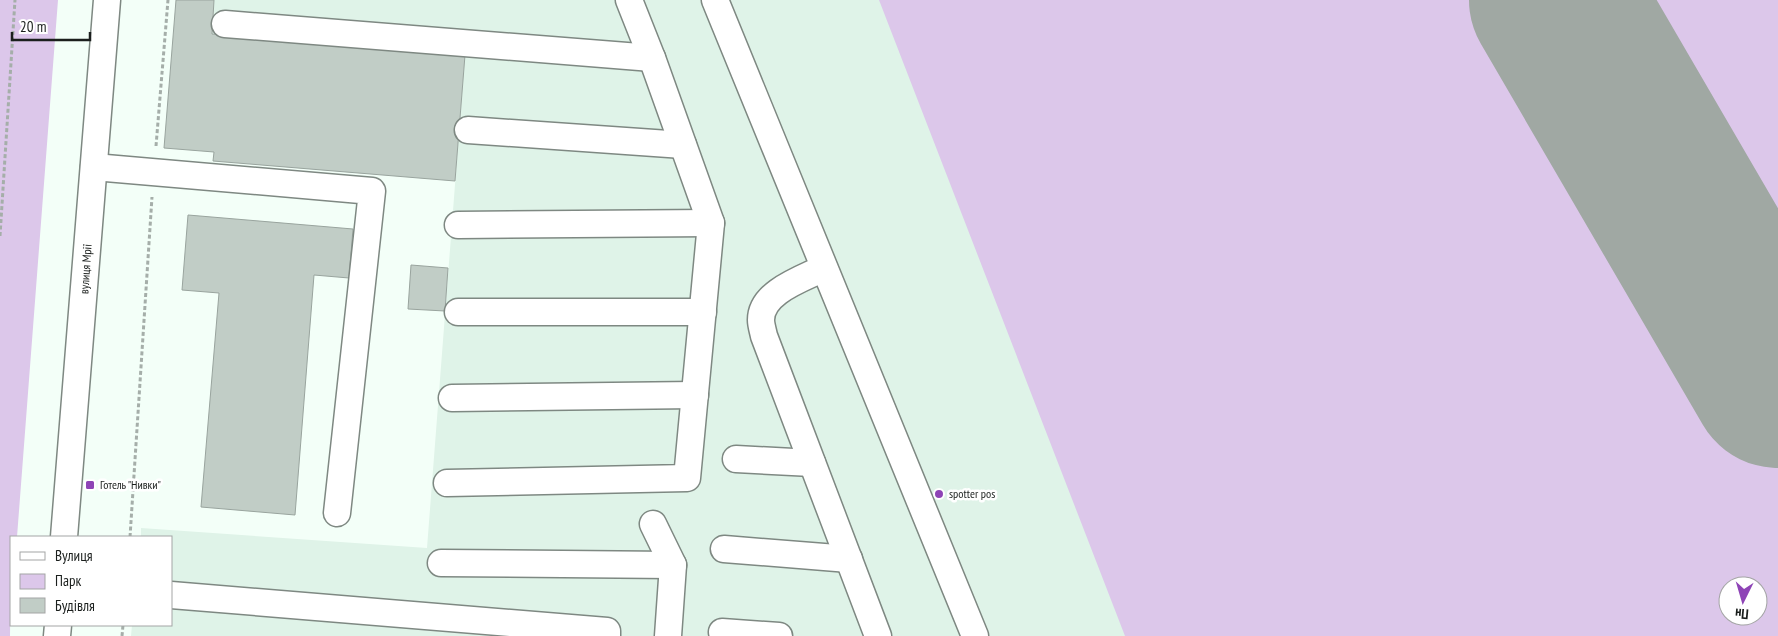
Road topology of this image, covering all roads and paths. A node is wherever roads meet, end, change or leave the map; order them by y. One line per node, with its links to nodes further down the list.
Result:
1 (16, 0): 14 (path)
2 (107, 0): 10 (street, вулиця Мрії)
3 (168, 0): 11 (path)
4 (629, 0): 7 (street)
5 (715, 0): 15 (street)
6 (225, 24): 7 (street)
7 (652, 58): 9 (street)
8 (468, 130): 9 (street)
9 (683, 145): 12 (street)
10 (94, 168): 11 (street); 25 (street, вулиця Мрії)
11 (154, 173): 23 (street); 26 (path)
12 (711, 223): 13 (street); 17 (street)
13 (458, 225)
14 (0, 236)
15 (824, 268): 21 (street); 37 (street)
16 (458, 312): 17 (street)
17 (703, 312): 18 (street)
18 (695, 395): 19 (street); 22 (street)
19 (452, 398)
20 (736, 459): 21 (street)
21 (812, 463): 28 (street)
22 (447, 483)
23 (337, 513)
24 (653, 524): 30 (street)
25 (64, 536)
26 (130, 536)
27 (724, 549): 28 (street)
28 (849, 559): 36 (street)
29 (441, 563): 30 (street)
30 (673, 565): 34 (street)
31 (172, 595): 33 (street)
32 (722, 632): 35 (street)
33 (607, 636)
34 (668, 636)
35 (779, 636)
36 (878, 636)
37 (975, 636)

